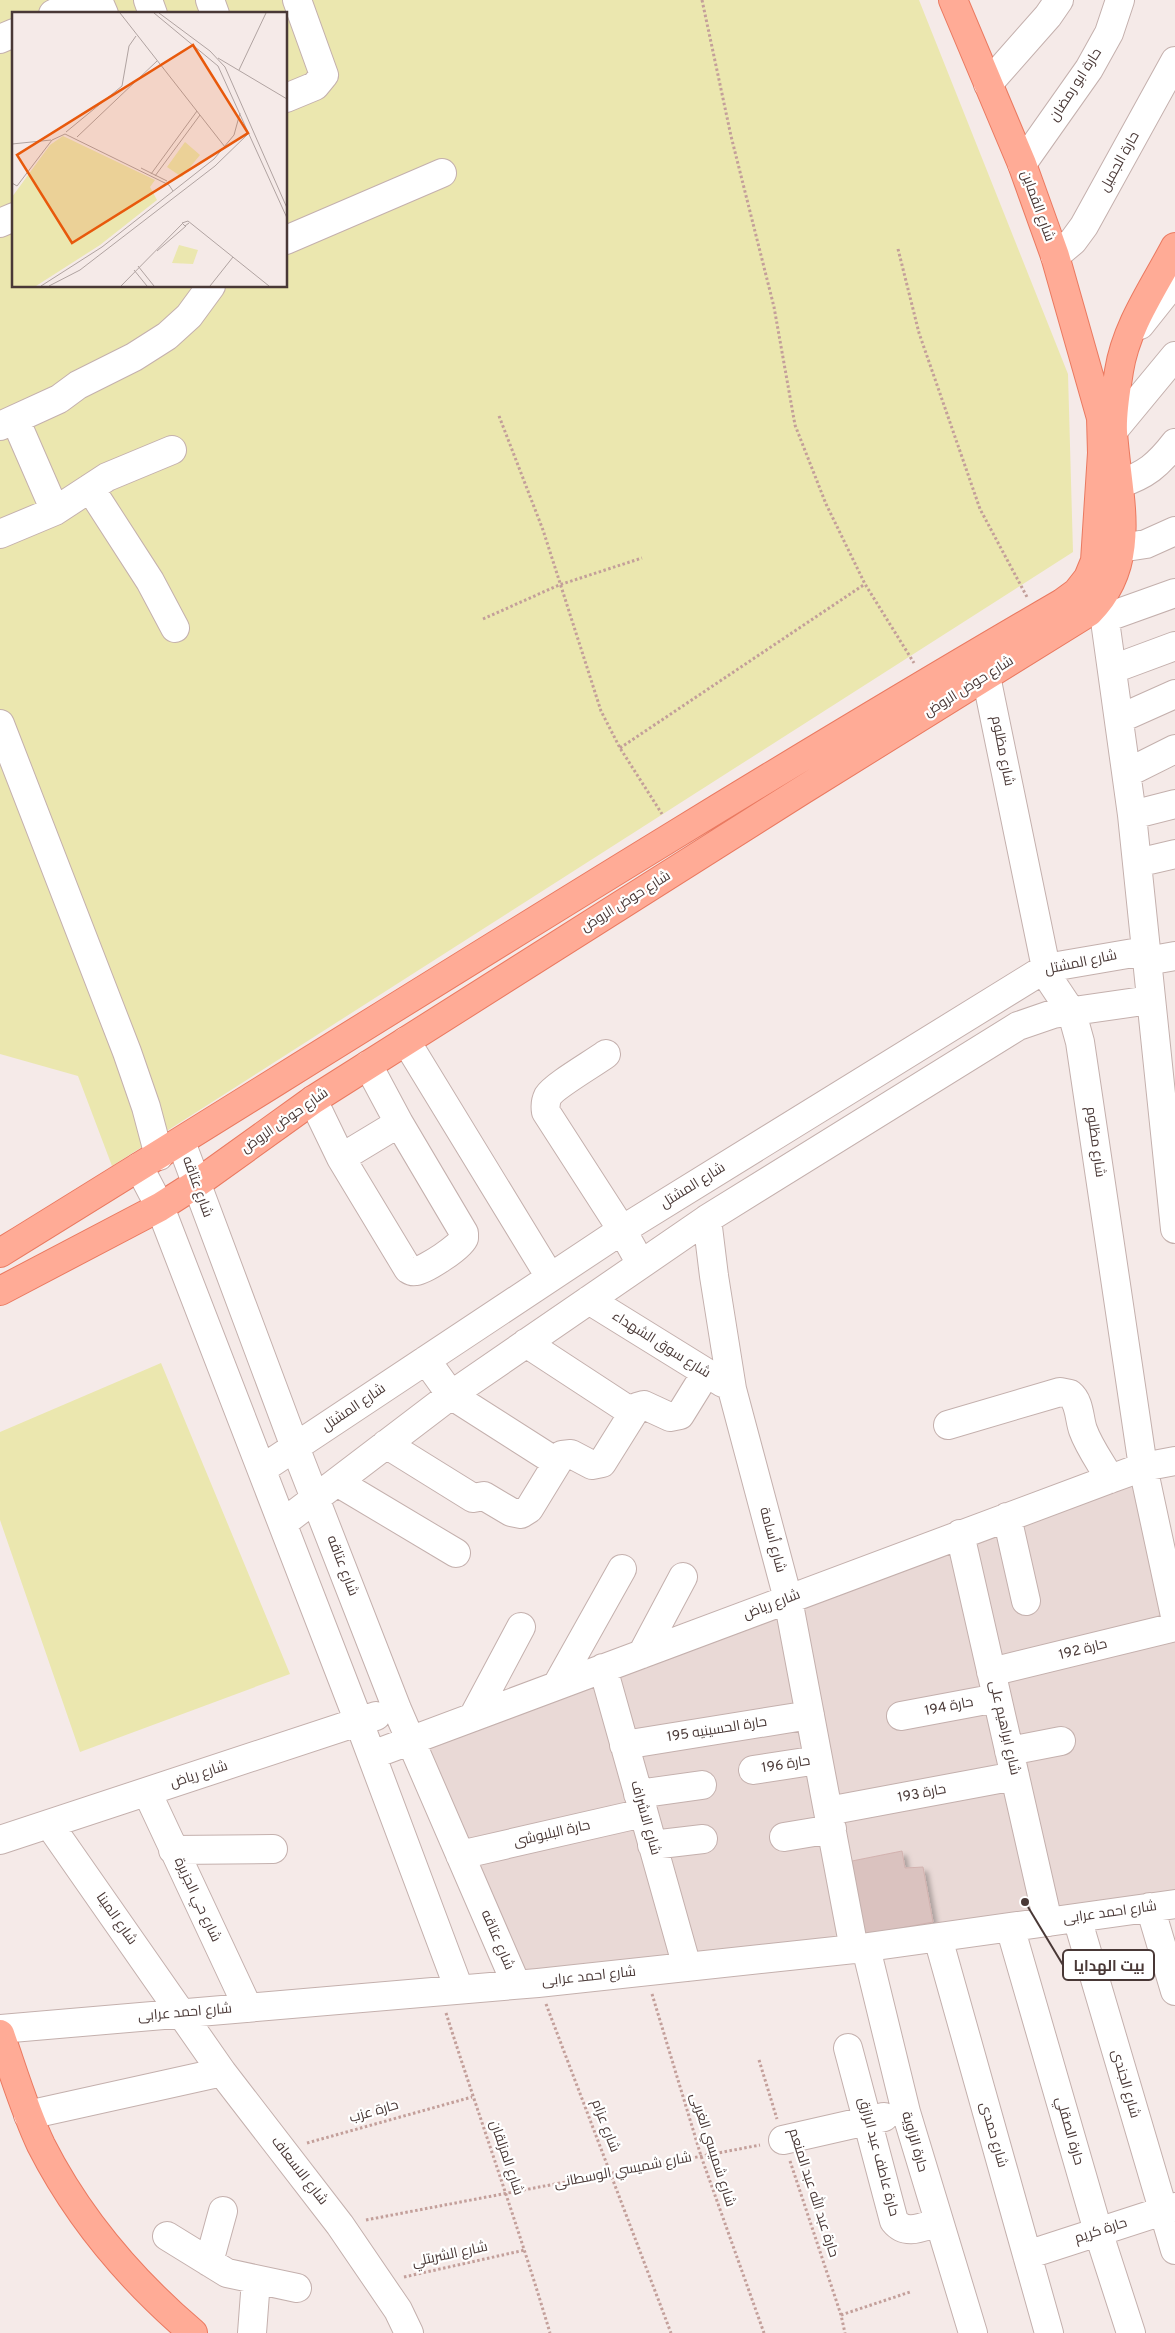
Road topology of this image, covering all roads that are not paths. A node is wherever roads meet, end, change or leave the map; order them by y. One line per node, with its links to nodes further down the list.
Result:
1 (35, 0): 10 (street)
2 (80, 0): 11 (street)
3 (98, 0): 12 (street)
4 (148, 0): 13 (street)
5 (210, 0): 14 (street)
6 (297, 0): 19 (street)
7 (953, 0): 18 (main road, شارع القماين)
8 (1059, 0): 18 (street)
9 (1120, 0): 20 (street, حارة ابو رمضان)
10 (39, 12)
11 (57, 12)
12 (103, 12)
13 (152, 12)
14 (214, 12)
15 (12, 34): 16 (street)
16 (0, 39)
17 (1175, 61): 26 (street, حارة الجميل)
18 (988, 84): 20 (main road, شارع القماين)
19 (288, 97)
20 (1022, 164): 26 (main road, شارع القماين)
21 (442, 173): 24 (street)
22 (12, 218): 23 (street)
23 (0, 223)
24 (288, 239)
25 (1175, 247): 29 (main road)
26 (1055, 256): 32 (main road, شارع القماين)
27 (1175, 282): 29 (street)
28 (210, 288): 31 (street)
29 (1126, 341): 32 (main road)
30 (1175, 356): 32 (street)
31 (8, 422): 37 (street)
32 (1107, 424): 35 (main road, شارع حوض الروض); 48 (main road, شارع حوض الروض)
33 (1175, 443): 35 (street)
34 (172, 450): 36 (street)
35 (1119, 484): 40 (main road, شارع حوض الروض)
36 (90, 488): 37 (street); 43 (street)
37 (55, 511): 39 (street)
38 (1175, 531): 40 (street)
39 (0, 534)
40 (1120, 548): 42 (main road, شارع حوض الروض)
41 (1175, 593): 42 (street)
42 (1103, 609): 45 (street); 46 (main road, شارع حوض الروض)
43 (175, 628)
44 (1175, 646): 45 (street)
45 (1113, 668): 49 (street)
46 (986, 676): 51 (main road, شارع حوض الروض); 62 (street, شارع مظلوم)
47 (1175, 694): 49 (street)
48 (884, 707): 51 (main road); 53 (main road, شارع حوض الروض)
49 (1119, 719): 54 (street)
50 (0, 724): 72 (street)
51 (896, 732): 55 (main road, شارع حوض الروض)
52 (1175, 749): 54 (street)
53 (786, 766): 55 (main road); 72 (main road, شارع حوض الروض)
54 (1127, 773): 57 (street)
55 (801, 791): 65 (main road, شارع حوض الروض)
56 (1175, 804): 57 (street)
57 (1132, 815): 59 (street)
58 (1175, 854): 59 (street)
59 (1137, 862): 60 (street)
60 (1146, 956): 61 (street, شارع المشتل); 62 (street, شارع المشتل); 64 (street)
61 (1175, 956)
62 (1046, 968): 63 (street, شارع مظلوم); 78 (street, شارع المشتل)
63 (1072, 1013): 64 (street); 76 (street); 95 (street, شارع مظلوم)
64 (1159, 1015): 68 (street)
65 (406, 1041): 67 (main road, شارع حوض الروض); 81 (street)
66 (606, 1054): 78 (street)
67 (368, 1065): 69 (main road, شارع حوض الروض); 70 (street)
68 (1167, 1091): 71 (street)
69 (313, 1100): 73 (street); 74 (main road, شارع حوض الروض)
70 (399, 1123): 73 (street); 73 (street)
71 (1170, 1142): 77 (street)
72 (160, 1155): 74 (street, شارع عتاقه); 75 (street); 79 (main road, شارع حوض الروض)
73 (341, 1158)
74 (196, 1184): 75 (main road, شارع حوض الروض); 92 (street, شارع عتاقه)
75 (160, 1207): 82 (main road, شارع حوض الروض); 96 (street)
76 (707, 1219): 80 (street); 87 (street, شارع أسامة)
77 (1175, 1224)
78 (622, 1230): 80 (street); 81 (street, شارع المشتل)
79 (0, 1253)
80 (641, 1264): 83 (street)
81 (550, 1277): 85 (street, شارع المشتل)
82 (0, 1291)
83 (589, 1300): 84 (street); 86 (street, شارع سوق الشهداء)
84 (526, 1343): 88 (street); 89 (street)
85 (426, 1360): 88 (street); 92 (street, شارع المشتل)
86 (706, 1373): 87 (street, شارع سوق الشهداء); 89 (street)
87 (732, 1389): 106 (street, شارع أسامة)
88 (451, 1394): 91 (street); 94 (street)
89 (633, 1413): 94 (street)
90 (948, 1425): 97 (street)
91 (386, 1444): 94 (street); 98 (street)
92 (295, 1447): 96 (street, شارع المشتل); 99 (street, شارع عتاقه)
93 (1175, 1461): 95 (street, شارع رياض)
94 (556, 1462)
95 (1142, 1468): 97 (street, شارع رياض); 108 (street, شارع مظلوم)
96 (262, 1469): 101 (street)
97 (1110, 1479): 100 (street, شارع رياض)
98 (337, 1482): 99 (street); 103 (street)
99 (315, 1499): 101 (street); 116 (street, شارع عتاقه)
100 (1007, 1517): 102 (street, شارع رياض); 107 (street)
101 (284, 1523): 120 (street)
102 (960, 1534): 106 (street, شارع رياض); 113 (street, شارع ابراهيم على)
103 (456, 1553)
104 (622, 1569): 114 (street)
105 (683, 1577): 111 (street)
106 (788, 1599): 111 (street, شارع رياض); 117 (street, شارع أسامة)
107 (1026, 1601)
108 (1175, 1616)
109 (521, 1627): 119 (street)
110 (1175, 1628): 113 (street, حارة 192)
111 (642, 1654): 112 (street, شارع رياض)
112 (603, 1668): 114 (street, شارع رياض); 123 (street, شارع الاشراف)
113 (991, 1672): 115 (street, شارع ابراهيم على)
114 (557, 1685): 119 (street, شارع رياض)
115 (997, 1698): 118 (street, حارة 194); 126 (street, شارع ابراهيم على)
116 (397, 1709): 120 (street, شارع رياض); 121 (street, شارع عتاقه)
117 (810, 1715): 123 (street, حارة الحسينيه 195); 125 (street, شارع أسامة)
118 (901, 1716)
119 (474, 1717): 121 (street, شارع رياض)
120 (359, 1722): 124 (street); 129 (street, شارع رياض)
121 (411, 1740): 124 (street, شارع رياض); 139 (street, شارع عتاقه)
122 (1061, 1741): 126 (street, حارة 193)
123 (624, 1745): 130 (street, شارع الاشراف)
124 (372, 1755): 148 (street)
125 (818, 1760): 127 (street, حارة 196); 131 (street, شارع أسامة)
126 (1012, 1764): 131 (street, حارة 193); 142 (street, شارع ابراهيم على)
127 (753, 1770)
128 (702, 1786): 130 (street, حارة البلبوشى)
129 (147, 1792): 132 (street, شارع رياض); 138 (street, شارع حي الجزيرة)
130 (641, 1803): 136 (street, شارع الاشراف); 139 (street, حارة البلبوشى)
131 (830, 1820): 133 (street, حارة 193); 145 (street, شارع أسامة)
132 (49, 1824): 135 (street, شارع رياض); 151 (street, شارع المينا)
133 (784, 1837)
134 (703, 1839): 136 (street)
135 (0, 1840)
136 (652, 1846): 146 (street, شارع الاشراف)
137 (273, 1849): 138 (street)
138 (173, 1850): 150 (street, شارع حي الجزيرة)
139 (460, 1854): 147 (street, شارع عتاقه)
140 (1163, 1906): 141 (street, شارع احمد عرابى); 149 (street)
141 (1077, 1918): 142 (street, شارع احمد عرابى); 160 (street, شارع الجندى)
142 (1048, 1922): 143 (street, شارع احمد عرابى)
143 (1010, 1927): 144 (street, شارع احمد عرابى); 163 (street, حارة الصقلي)
144 (938, 1938): 145 (street, شارع احمد عرابى); 166 (street, شارع حمدى)
145 (860, 1948): 146 (street, شارع احمد عرابى); 156 (street, حارة الزاوية)
146 (687, 1967): 147 (street, شارع احمد عرابى)
147 (527, 1983): 148 (street, شارع احمد عرابى)
148 (449, 1990): 150 (street, شارع احمد عرابى)
149 (1175, 1991)
150 (248, 2008): 151 (street, شارع احمد عرابى)
151 (182, 2014): 152 (street, شارع احمد عرابى); 155 (street, شارع الاسعاف)
152 (0, 2029)
153 (0, 2034): 157 (main road)
154 (848, 2048): 158 (street, حارة عاطف عبد الرازق)
155 (222, 2072): 157 (street); 172 (street, شارع الاسعاف)
156 (906, 2112): 158 (street); 162 (street, حارة الزاوية)
157 (28, 2115): 170 (main road)
158 (868, 2121): 159 (street); 162 (street, حارة عاطف عبد الرازق)
159 (783, 2140)
160 (1169, 2209): 163 (street, حارة كريم); 165 (street, شارع الجندى)
161 (223, 2211): 167 (street)
162 (938, 2222): 173 (street, حارة الزاوية)
163 (1098, 2231): 166 (street, حارة كريم); 175 (street, حارة الصقلي)
164 (167, 2236): 167 (street)
165 (1175, 2250)
166 (1027, 2255): 174 (street, شارع حمدى)
167 (209, 2262): 168 (street)
168 (256, 2280): 169 (street); 171 (street)
169 (297, 2288)
170 (193, 2333)
171 (252, 2333)
172 (409, 2333)
173 (973, 2333)
174 (1050, 2333)
175 (1131, 2333)

